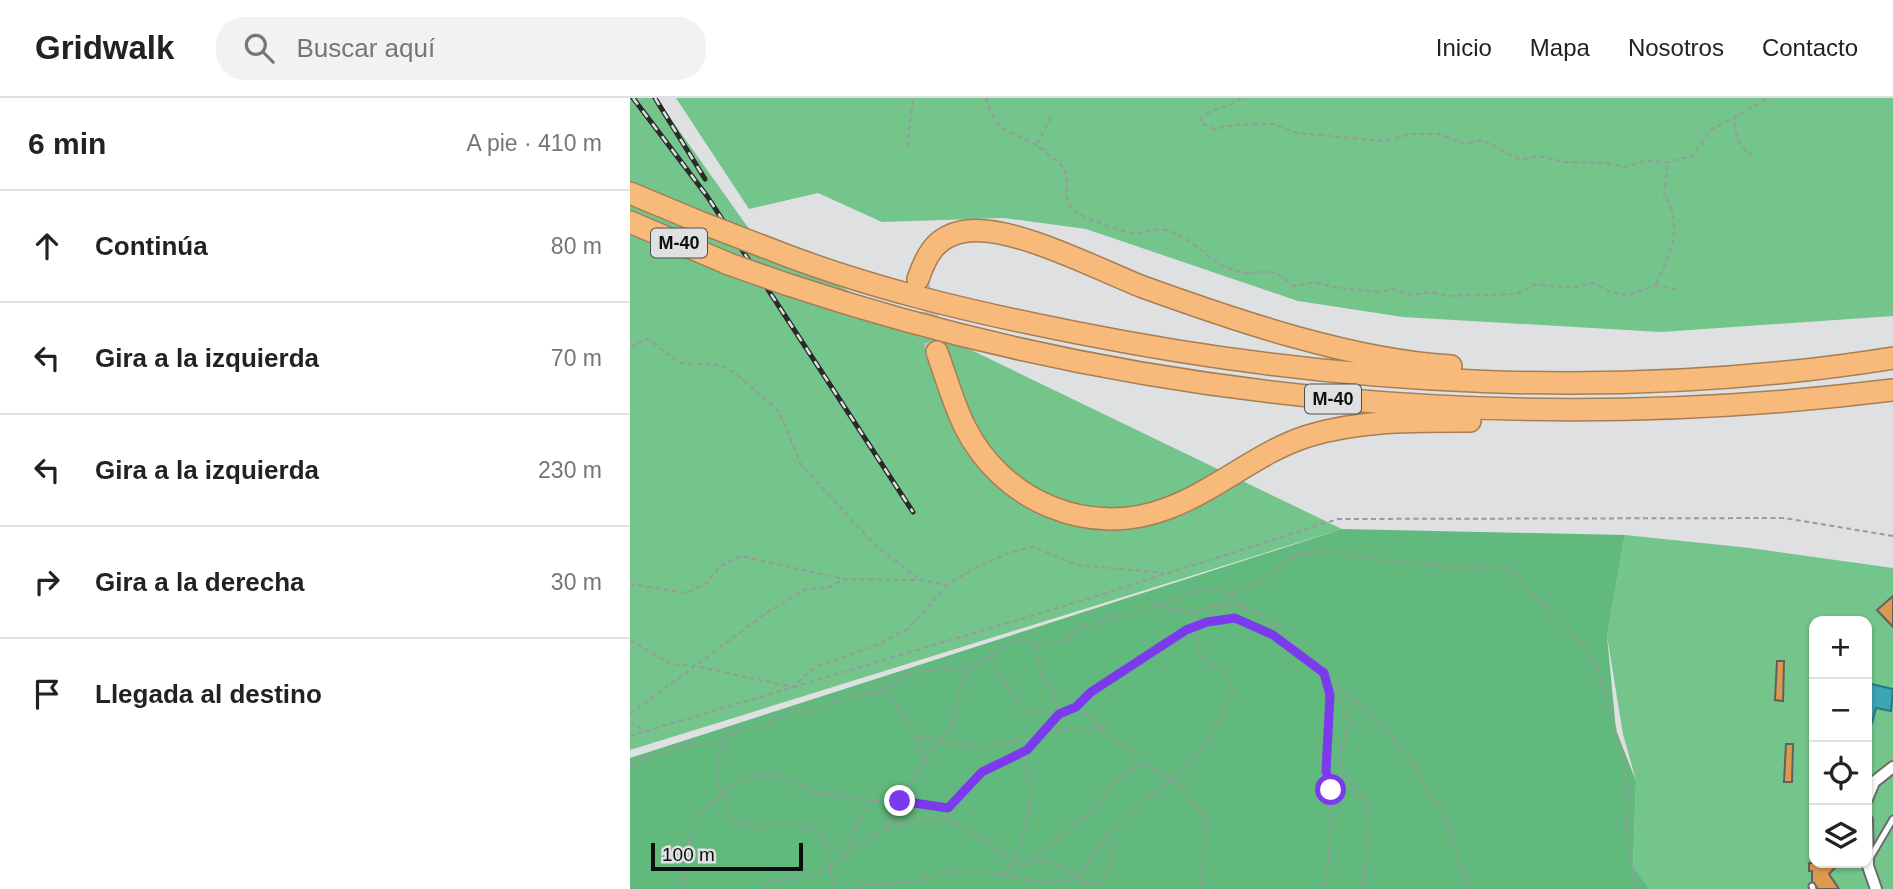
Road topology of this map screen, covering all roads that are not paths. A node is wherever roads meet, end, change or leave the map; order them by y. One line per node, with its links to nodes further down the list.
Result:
1 (630, 193): 6 (highway, M-40, bridge)
2 (630, 222): 8 (highway, M-40, bridge)
3 (918, 279): 6 (highway)
4 (937, 352): 8 (highway)
5 (1893, 358): 6 (highway, M-40)
6 (1659, 380)
7 (1893, 390): 8 (highway, M-40)
8 (1693, 406)
9 (1893, 767): 10 (street)
10 (1872, 787)
11 (1893, 819): 12 (lane)
12 (1872, 854)
13 (1870, 868): 14 (street)
14 (1876, 889)

